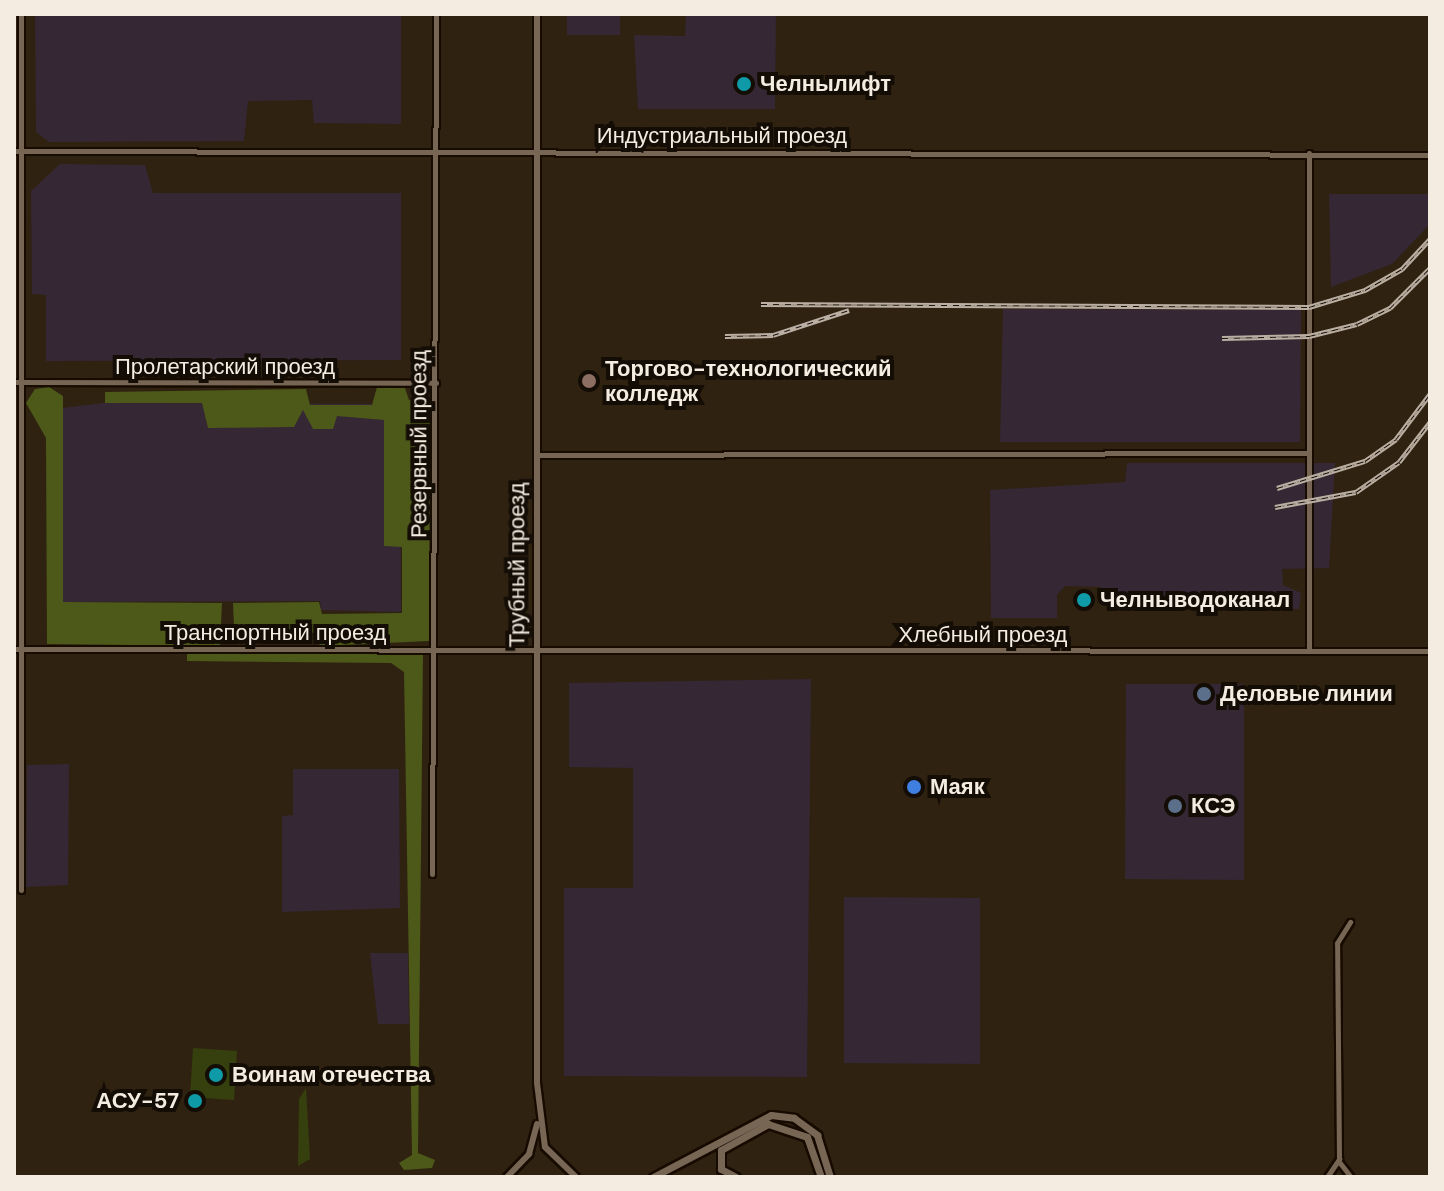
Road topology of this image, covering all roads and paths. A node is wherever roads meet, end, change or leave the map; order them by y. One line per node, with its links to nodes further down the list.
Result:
1 (21, 14): 4 (street)
2 (436, 14): 5 (street, Резервный проезд)
3 (537, 14): 6 (street, Трубный проезд)
4 (17, 151): 5 (street, Индустриальный проезд); 9 (street)
5 (437, 151): 6 (street, Индустриальный проезд); 10 (street, Резервный проезд)
6 (537, 152): 7 (street, Индустриальный проезд); 12 (street, Трубный проезд)
7 (1309, 153): 8 (street, Индустриальный проезд); 11 (street)
8 (1430, 155)
9 (17, 382): 10 (street, Пролетарский проезд); 14 (street)
10 (436, 383): 15 (street, Резервный проезд)
11 (1308, 453): 12 (street); 17 (street)
12 (535, 455): 16 (street, Трубный проезд)
13 (14, 649): 14 (street, Транспортный проезд)
14 (22, 649): 15 (street, Транспортный проезд); 20 (street)
15 (434, 649): 16 (street, Транспортный проезд); 19 (street, Резервный проезд)
16 (535, 649): 17 (street, Хлебный проезд); 22 (street, Трубный проезд)
17 (1309, 651): 18 (street, Хлебный проезд)
18 (1430, 651)
19 (432, 874)
20 (21, 890)
21 (1350, 922): 23 (street)
22 (538, 1116): 24 (street); 25 (street)
23 (1339, 1159): 30 (street); 31 (street)
24 (507, 1177)
25 (576, 1177)
26 (653, 1177): 29 (main road)
27 (736, 1177): 28 (main road)
28 (821, 1177)
29 (830, 1177)
30 (1327, 1177)
31 (1351, 1177)

